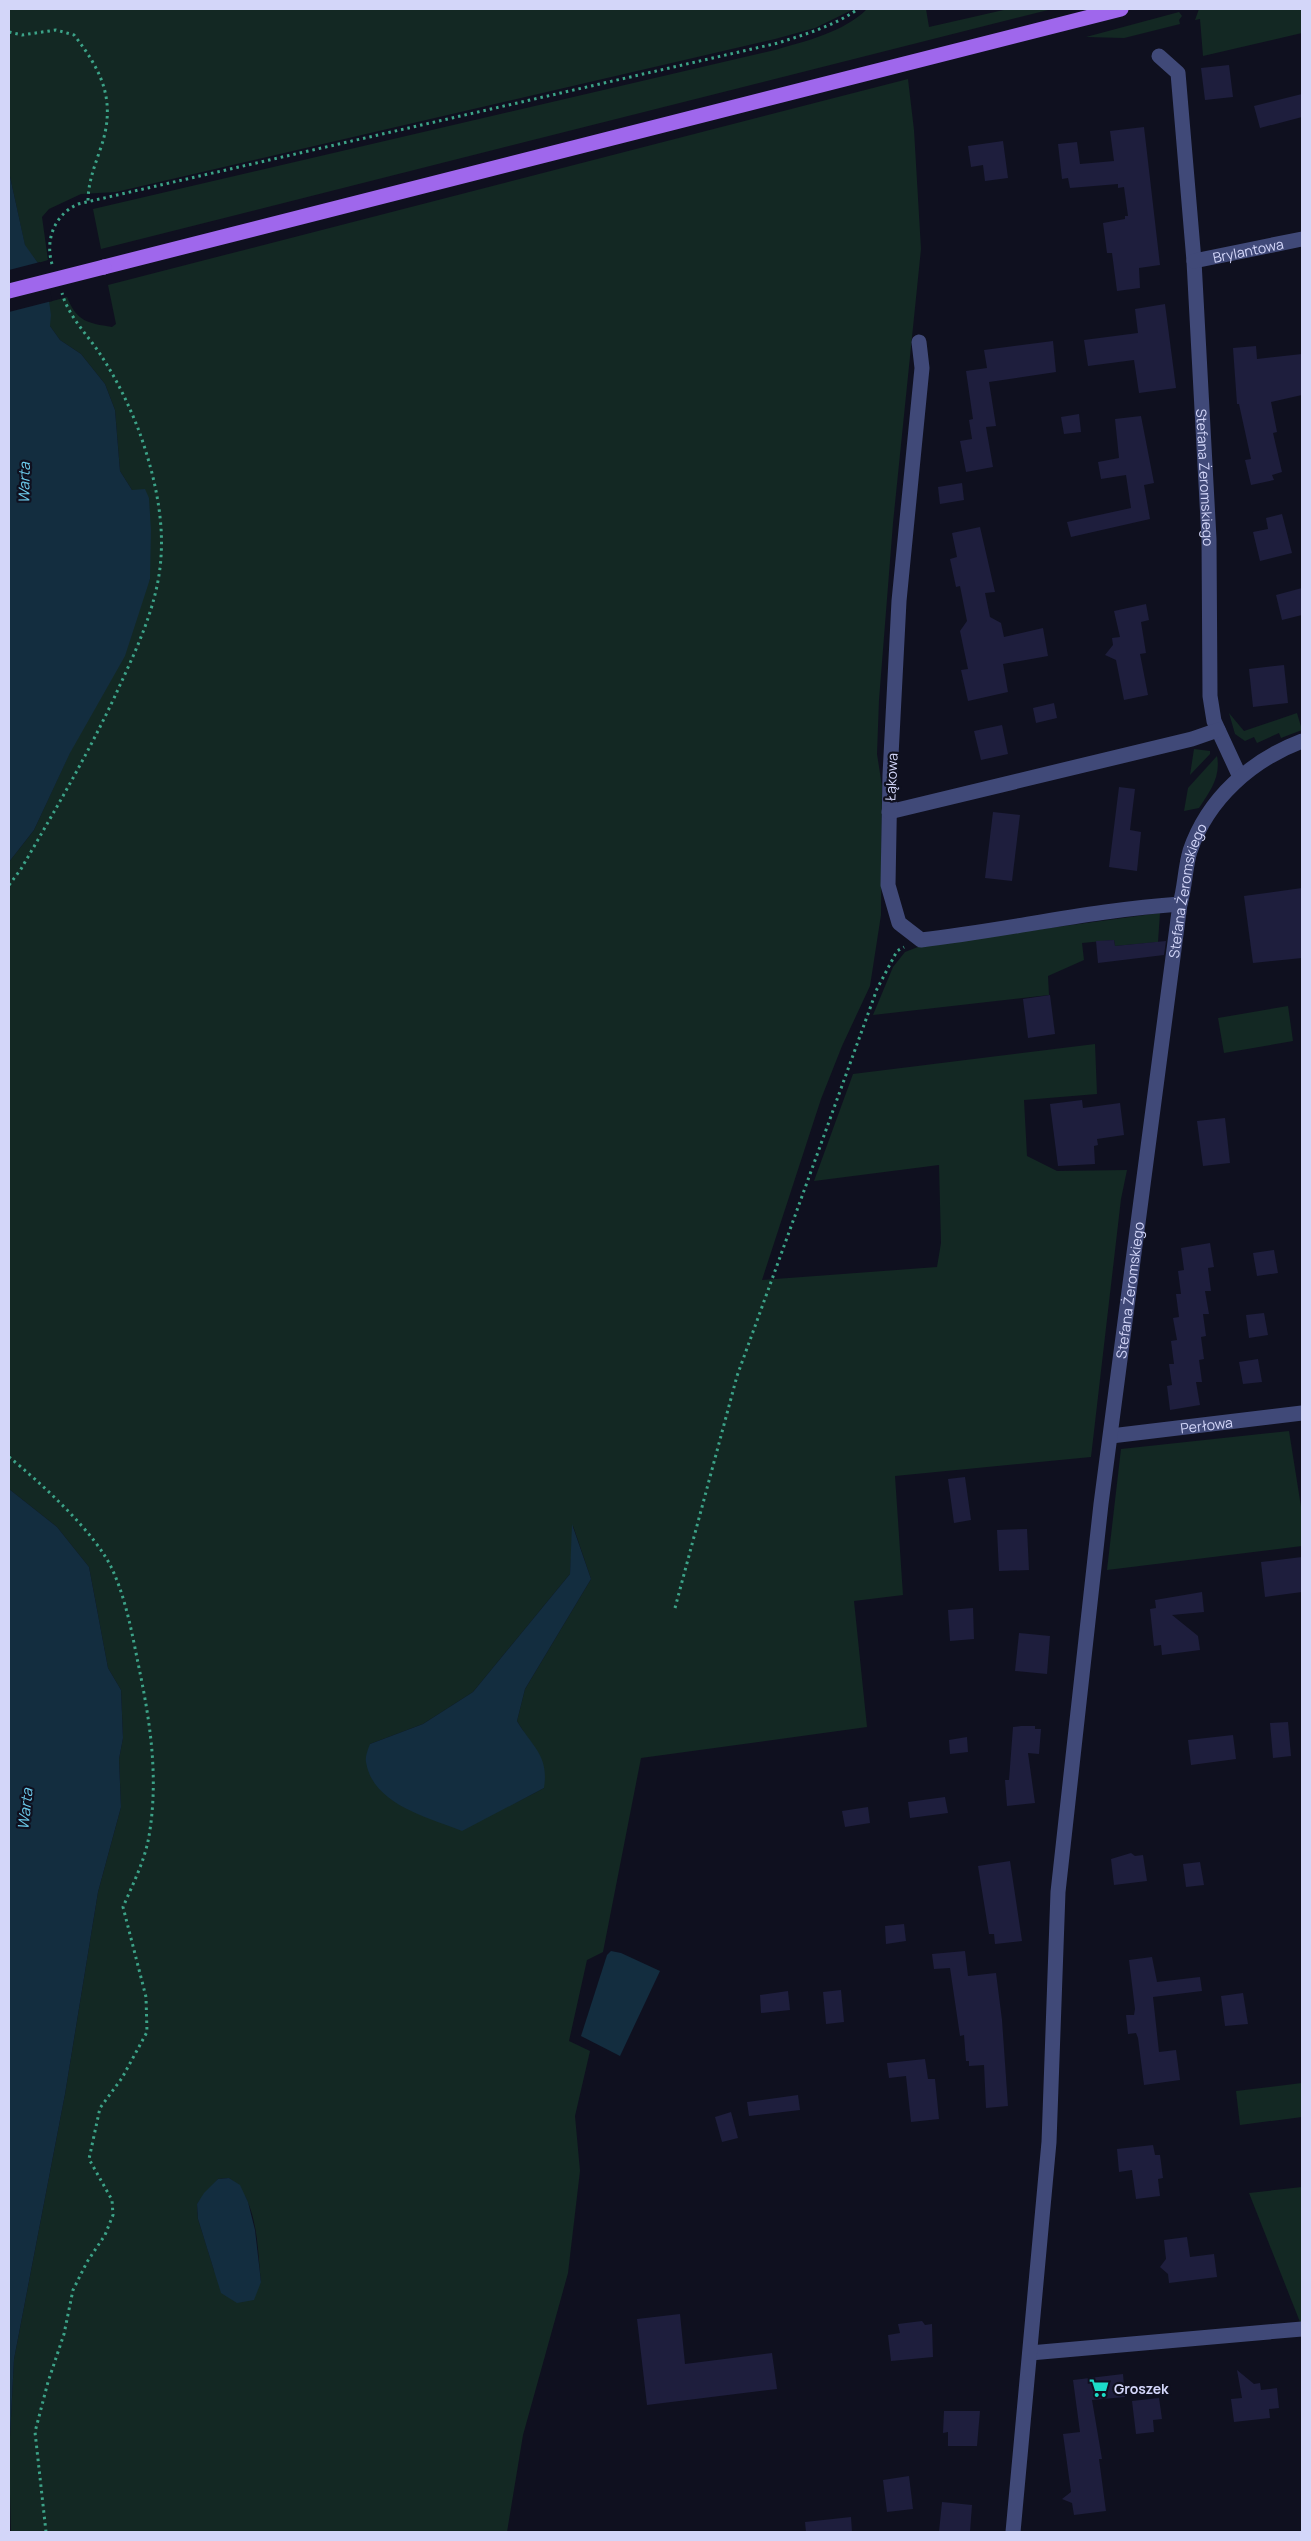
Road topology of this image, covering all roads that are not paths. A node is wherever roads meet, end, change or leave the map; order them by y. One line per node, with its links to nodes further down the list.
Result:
1 (1121, 9): 5 (main road, bridge)
2 (1160, 56): 4 (street, Stefana Żeromskiego)
3 (1302, 239): 4 (street, Brylantowa)
4 (1194, 261): 7 (street, Stefana Żeromskiego)
5 (9, 291)
6 (919, 342): 10 (street, Łąkowa)
7 (1218, 730): 9 (street, Stefana Żeromskiego); 10 (street)
8 (1302, 741): 9 (street)
9 (1240, 777): 11 (street, Stefana Żeromskiego)
10 (889, 812): 11 (street, Łąkowa)
11 (1180, 904): 13 (street, Stefana Żeromskiego)
12 (1302, 1413): 13 (street, Perłowa)
13 (1110, 1436): 15 (street, Stefana Żeromskiego)
14 (1302, 2329): 15 (street)
15 (1030, 2353): 16 (street, Stefana Żeromskiego)
16 (1012, 2532)

